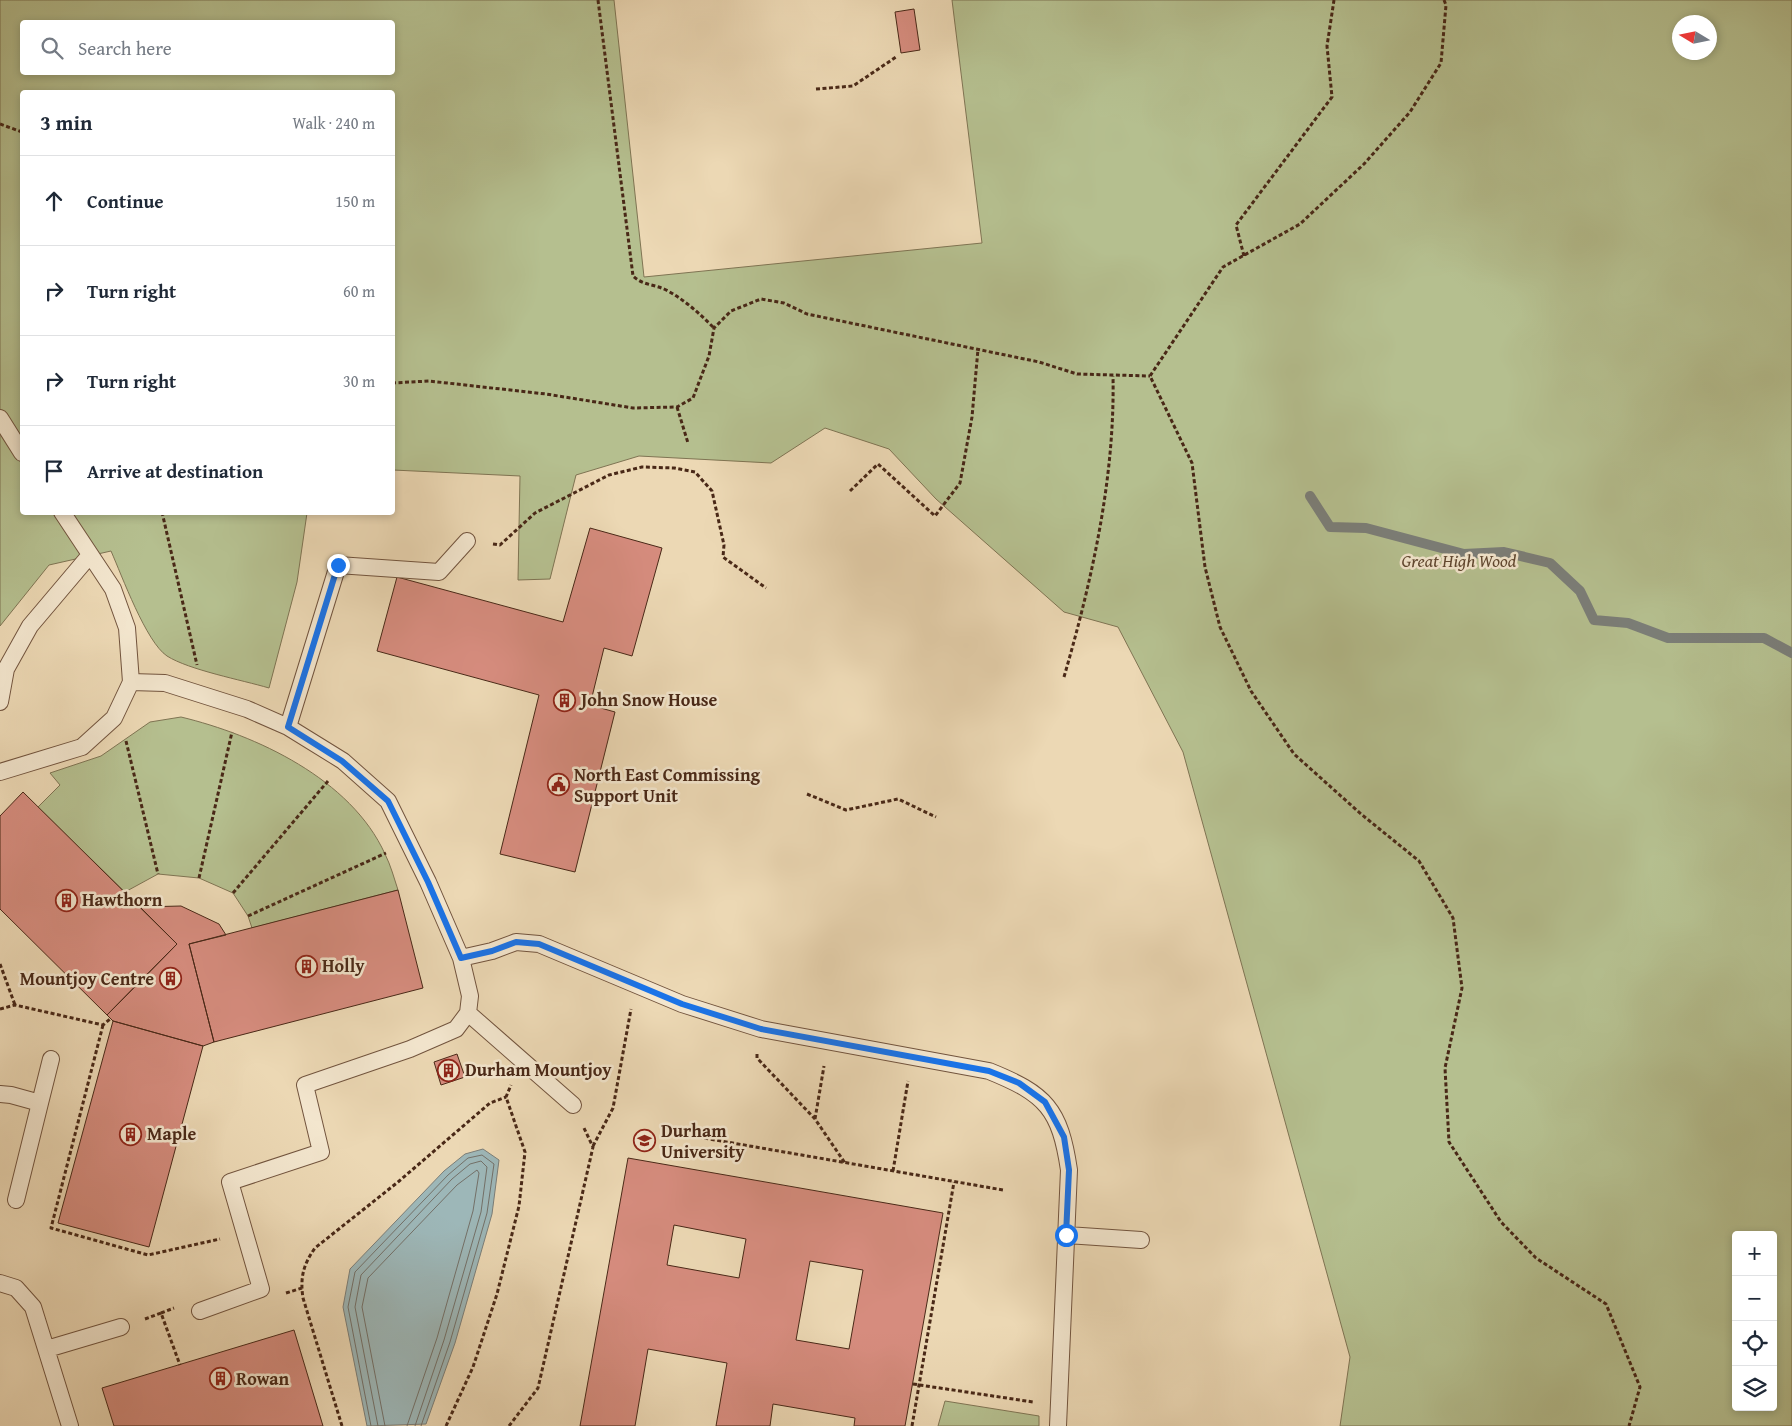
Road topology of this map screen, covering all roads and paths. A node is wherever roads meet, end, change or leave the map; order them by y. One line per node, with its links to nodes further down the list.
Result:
1 (598, 0): 9 (path)
2 (1334, 0): 8 (path)
3 (1444, 0): 8 (path)
4 (896, 57): 5 (path)
5 (816, 89)
6 (0, 124): 7 (path)
7 (20, 131)
8 (1244, 256): 12 (path)
9 (714, 328): 10 (path); 14 (path)
10 (978, 349): 11 (path); 18 (path)
11 (1113, 376): 12 (path); 24 (path)
12 (1150, 376): 84 (path)
13 (395, 382): 14 (path)
14 (677, 407): 16 (path)
15 (0, 418): 17 (lane)
16 (688, 443)
17 (20, 450)
18 (850, 490)
19 (64, 515): 22 (lane)
20 (163, 515): 26 (path)
21 (467, 541): 23 (path); 30 (lane)
22 (90, 555): 25 (lane); 27 (lane)
23 (766, 588)
24 (1064, 677)
25 (131, 682): 26 (lane); 29 (lane)
26 (206, 695): 28 (lane)
27 (0, 702)
28 (238, 706): 30 (lane); 37 (path)
29 (114, 718): 32 (lane); 36 (path)
30 (288, 727): 31 (lane)
31 (342, 761): 35 (lane); 38 (path)
32 (0, 772)
33 (807, 794): 34 (path)
34 (936, 816)
35 (408, 838): 39 (path); 40 (lane)
36 (158, 874)
37 (199, 878)
38 (233, 892)
39 (248, 916)
40 (461, 958): 42 (lane); 45 (lane)
41 (0, 964): 43 (path)
42 (635, 984): 48 (lane); 59 (path)
43 (15, 1005): 44 (path); 47 (path)
44 (0, 1009)
45 (468, 1013): 50 (lane); 65 (lane)
46 (110, 1019): 47 (path)
47 (103, 1025): 65 (path)
48 (761, 1029): 57 (path); 66 (lane)
49 (51, 1059): 55 (lane)
50 (522, 1059): 54 (path); 56 (lane)
51 (825, 1059): 57 (path)
52 (909, 1074): 61 (path)
53 (0, 1094): 55 (lane)
54 (506, 1097): 79 (path); 80 (path)
55 (40, 1103): 64 (lane)
56 (573, 1105): 59 (path)
57 (815, 1119): 60 (path)
58 (698, 1137): 60 (path)
59 (593, 1147): 81 (path)
60 (845, 1163): 61 (path)
61 (893, 1172): 62 (path)
62 (954, 1182): 63 (path); 76 (path)
63 (1003, 1190)
64 (16, 1200)
65 (245, 1233): 70 (lane)
66 (1066, 1235): 67 (lane); 77 (lane)
67 (1141, 1240)
68 (0, 1283): 73 (lane)
69 (174, 1308): 71 (path)
70 (200, 1311)
71 (161, 1313): 72 (path); 74 (path)
72 (121, 1327): 73 (lane)
73 (48, 1349): 78 (lane)
74 (180, 1365)
75 (912, 1384): 76 (path)
76 (920, 1385): 77 (path); 82 (path)
77 (1059, 1406): 83 (lane)
78 (70, 1426)
79 (342, 1426)
80 (446, 1426)
81 (509, 1426)
82 (912, 1426)
83 (1058, 1426)
84 (1629, 1426)

